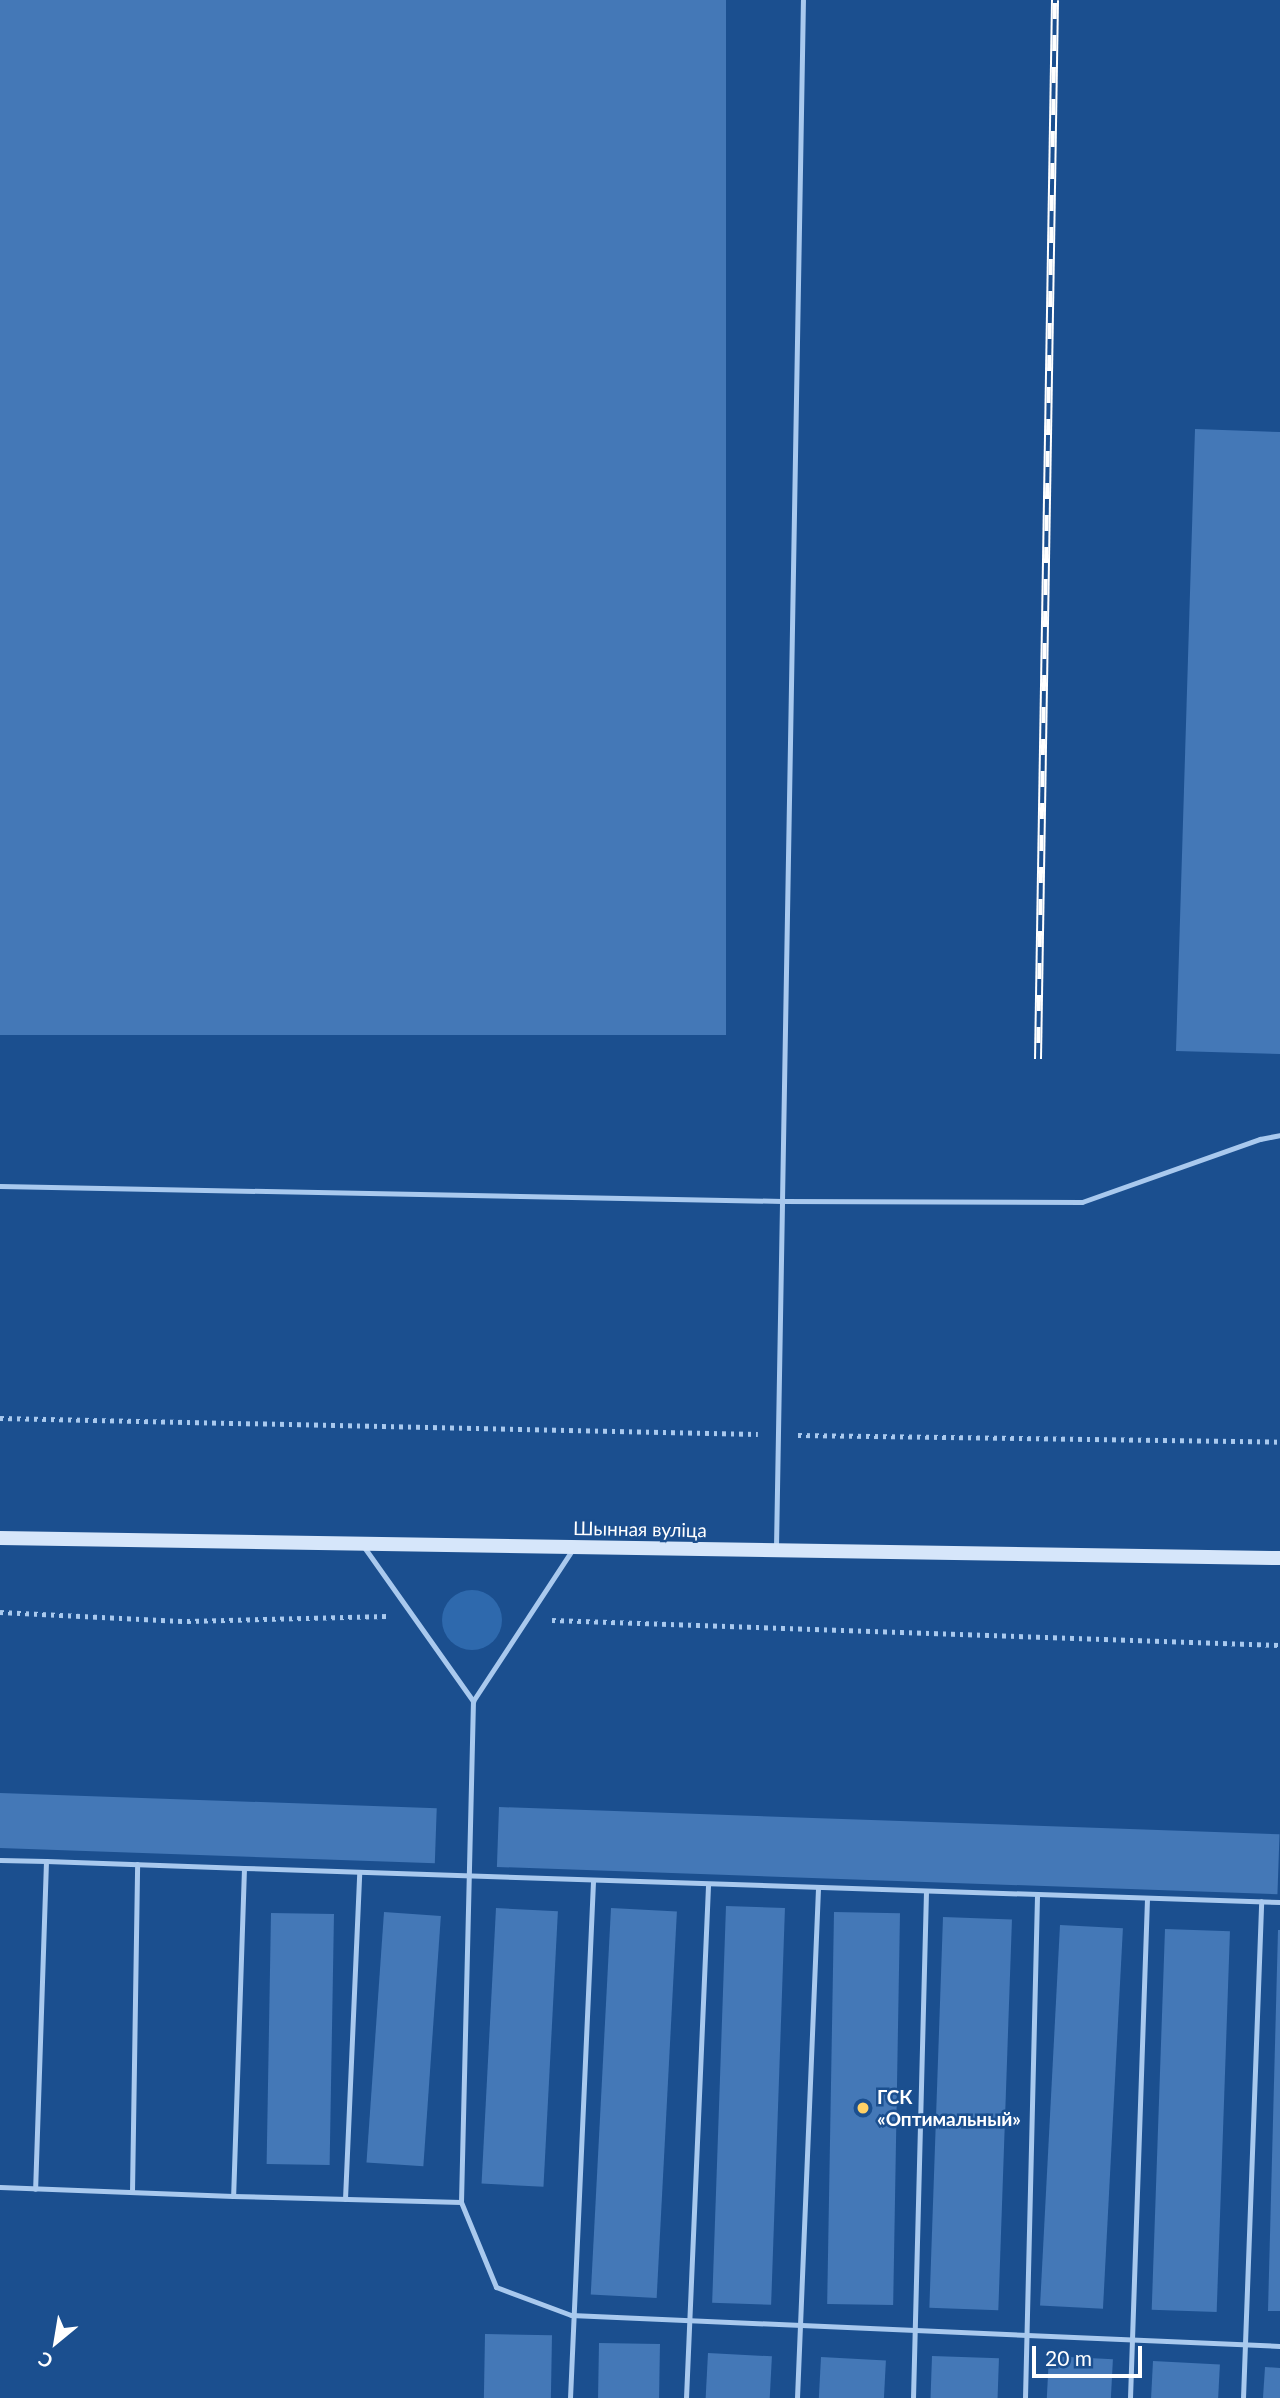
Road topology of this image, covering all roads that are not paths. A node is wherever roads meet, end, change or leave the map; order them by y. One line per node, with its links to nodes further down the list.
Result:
1 (803, 0): 4 (lane)
2 (1280, 1135): 4 (lane)
3 (0, 1186): 4 (lane)
4 (782, 1202): 8 (lane)
5 (0, 1538): 6 (main road, Шынная вуліца)
6 (362, 1544): 7 (main road, Шынная вуліца); 10 (lane)
7 (574, 1547): 8 (main road, Шынная вуліца); 10 (lane)
8 (776, 1550): 9 (main road, Шынная вуліца)
9 (1280, 1558)
10 (473, 1700): 16 (lane)
11 (0, 1860): 12 (lane)
12 (46, 1861): 13 (lane); 26 (lane)
13 (137, 1864): 14 (lane); 27 (lane)
14 (244, 1868): 15 (lane); 28 (lane)
15 (359, 1873): 16 (lane); 29 (lane)
16 (470, 1878): 17 (lane); 30 (lane)
17 (593, 1881): 18 (lane); 31 (lane)
18 (708, 1885): 19 (lane); 32 (lane)
19 (818, 1888): 20 (lane); 33 (lane)
20 (926, 1891): 21 (lane); 34 (lane)
21 (1037, 1895): 22 (lane); 35 (lane)
22 (1146, 1898): 23 (lane); 36 (lane)
23 (1261, 1901): 24 (lane); 37 (lane)
24 (1280, 1902)
25 (0, 2187): 26 (lane)
26 (36, 2189): 27 (lane)
27 (132, 2192): 28 (lane)
28 (233, 2196): 29 (lane)
29 (345, 2199): 30 (lane)
30 (461, 2202): 31 (lane)
31 (571, 2315): 32 (lane); 39 (lane)
32 (688, 2320): 33 (lane); 40 (lane)
33 (800, 2325): 34 (lane); 41 (lane)
34 (915, 2330): 35 (lane); 42 (lane)
35 (1027, 2335): 36 (lane); 43 (lane)
36 (1133, 2339): 37 (lane); 44 (lane)
37 (1246, 2344): 38 (lane); 45 (lane)
38 (1280, 2346)
39 (570, 2398)
40 (686, 2398)
41 (797, 2398)
42 (913, 2398)
43 (1025, 2398)
44 (1130, 2398)
45 (1243, 2398)

